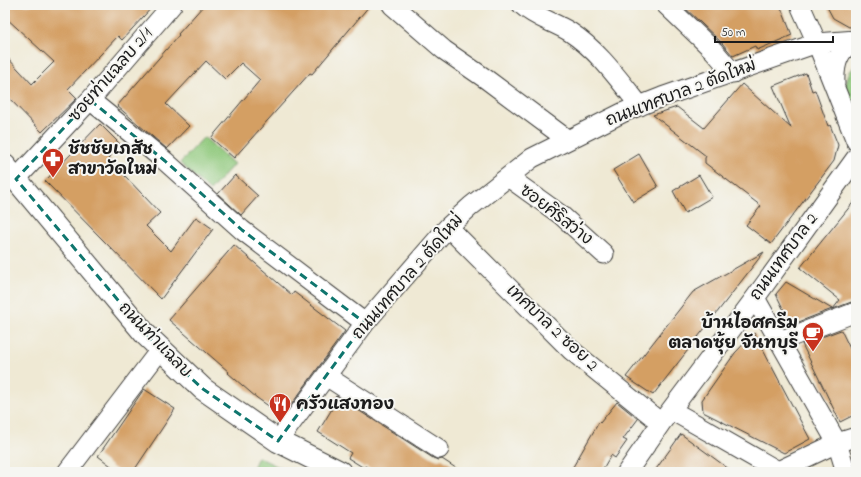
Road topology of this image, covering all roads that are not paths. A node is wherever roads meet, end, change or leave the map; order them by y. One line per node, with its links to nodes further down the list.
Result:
1 (172, 5): 10 (street, ซอยท่าแฉลบ 2/1)
2 (392, 5): 13 (street)
3 (522, 5): 11 (street)
4 (666, 5): 8 (street)
5 (800, 5): 7 (street)
6 (856, 40): 7 (street, ถนนเทศบาล 2 ตัดใหม่); 9 (street)
7 (817, 43): 8 (street, ถนนเทศบาล 2 ตัดใหม่); 9 (street)
8 (733, 73): 11 (street, ถนนเทศบาล 2 ตัดใหม่)
9 (835, 90): 12 (street)
10 (90, 100): 16 (street, ซอยท่าแฉลบ 2/1); 22 (street)
11 (640, 106): 13 (street, ถนนเทศบาล 2 ตัดใหม่)
12 (852, 123): 14 (street)
13 (568, 140): 17 (street, ถนนเทศบาล 2 ตัดใหม่)
14 (856, 141)
15 (856, 158): 20 (street, ถนนเทศบาล 2)
16 (11, 173): 24 (main road, ถนนท่าแฉลบ)
17 (508, 177): 18 (street, ถนนเทศบาล 2 ตัดใหม่); 19 (street, ซอยศิริสว่าง)
18 (448, 228): 22 (street, ถนนเทศบาล 2 ตัดใหม่); 26 (street, เทศบาล 2 ซอย 2)
19 (604, 254)
20 (755, 298): 23 (street); 26 (street, ถนนเทศบาล 2)
21 (856, 312): 23 (street)
22 (365, 323): 25 (street, ถนนเทศบาล 2 ตัดใหม่)
23 (780, 342): 29 (street)
24 (160, 350): 28 (main road, ถนนท่าแฉลบ); 32 (street)
25 (326, 376): 28 (street, ถนนเทศบาล 2 ตัดใหม่); 30 (street)
26 (666, 416): 31 (street, เทศบาล 2 ซอย 2); 34 (street, ถนนเทศบาล 2)
27 (856, 437): 29 (street)
28 (278, 441): 33 (main road, ถนนท่าแฉลบ)
29 (837, 443): 31 (street, เทศบาล 2 ซอย 2); 35 (street)
30 (439, 449)
31 (759, 468)
32 (67, 472)
33 (340, 472)
34 (627, 472)
35 (846, 472)

